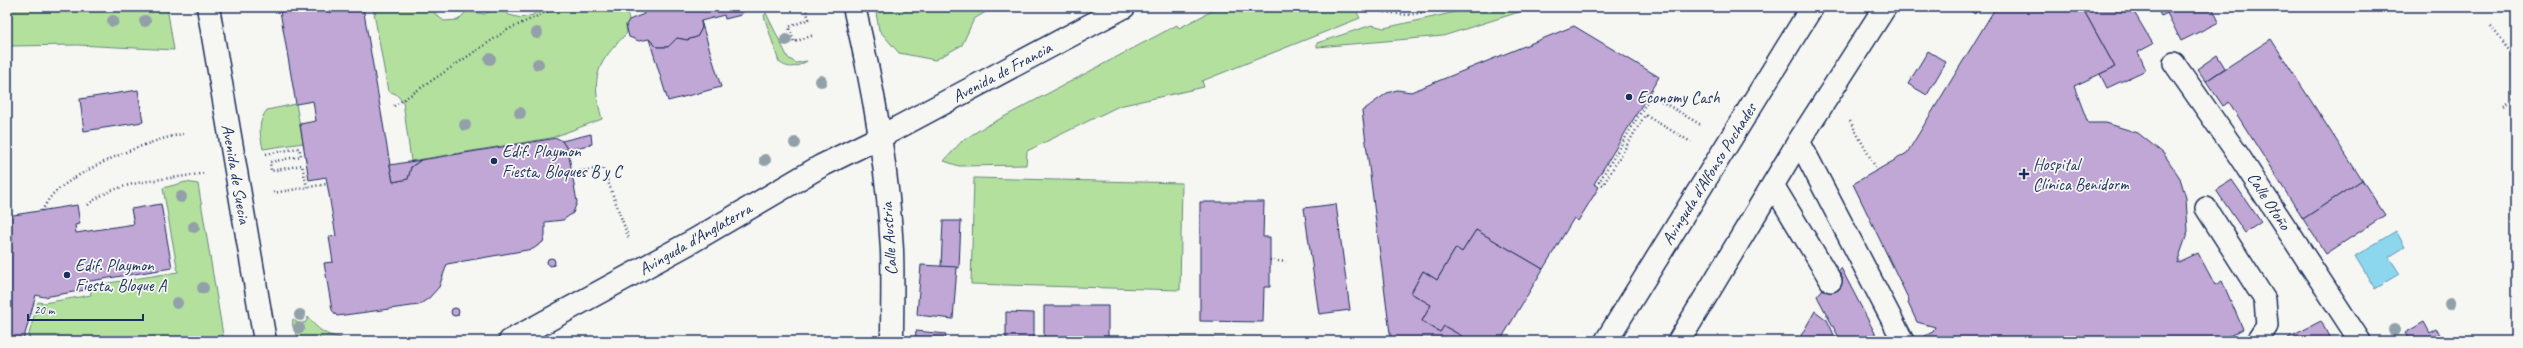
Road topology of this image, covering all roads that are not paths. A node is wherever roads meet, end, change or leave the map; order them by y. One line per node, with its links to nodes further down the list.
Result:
1 (208, 7): 12 (street, Avenida de Suecia)
2 (854, 7): 7 (street, Calle Austria)
3 (1124, 7): 7 (street, Avenida de Francia)
4 (1812, 7): 15 (street, Avinguda d'Alfonso Puchades)
5 (1885, 7): 8 (street)
6 (2174, 63): 19 (lane, Calle Otoño)
7 (880, 137): 13 (street, Avinguda d'Anglaterra); 14 (street, Calle Austria)
8 (1799, 141): 9 (street); 17 (lane)
9 (1773, 185): 11 (lane); 16 (street)
10 (2206, 208): 18 (lane)
11 (1831, 280)
12 (265, 341)
13 (510, 341)
14 (892, 341)
15 (1606, 341)
16 (1679, 341)
17 (1903, 341)
18 (2257, 341)
19 (2360, 341)

